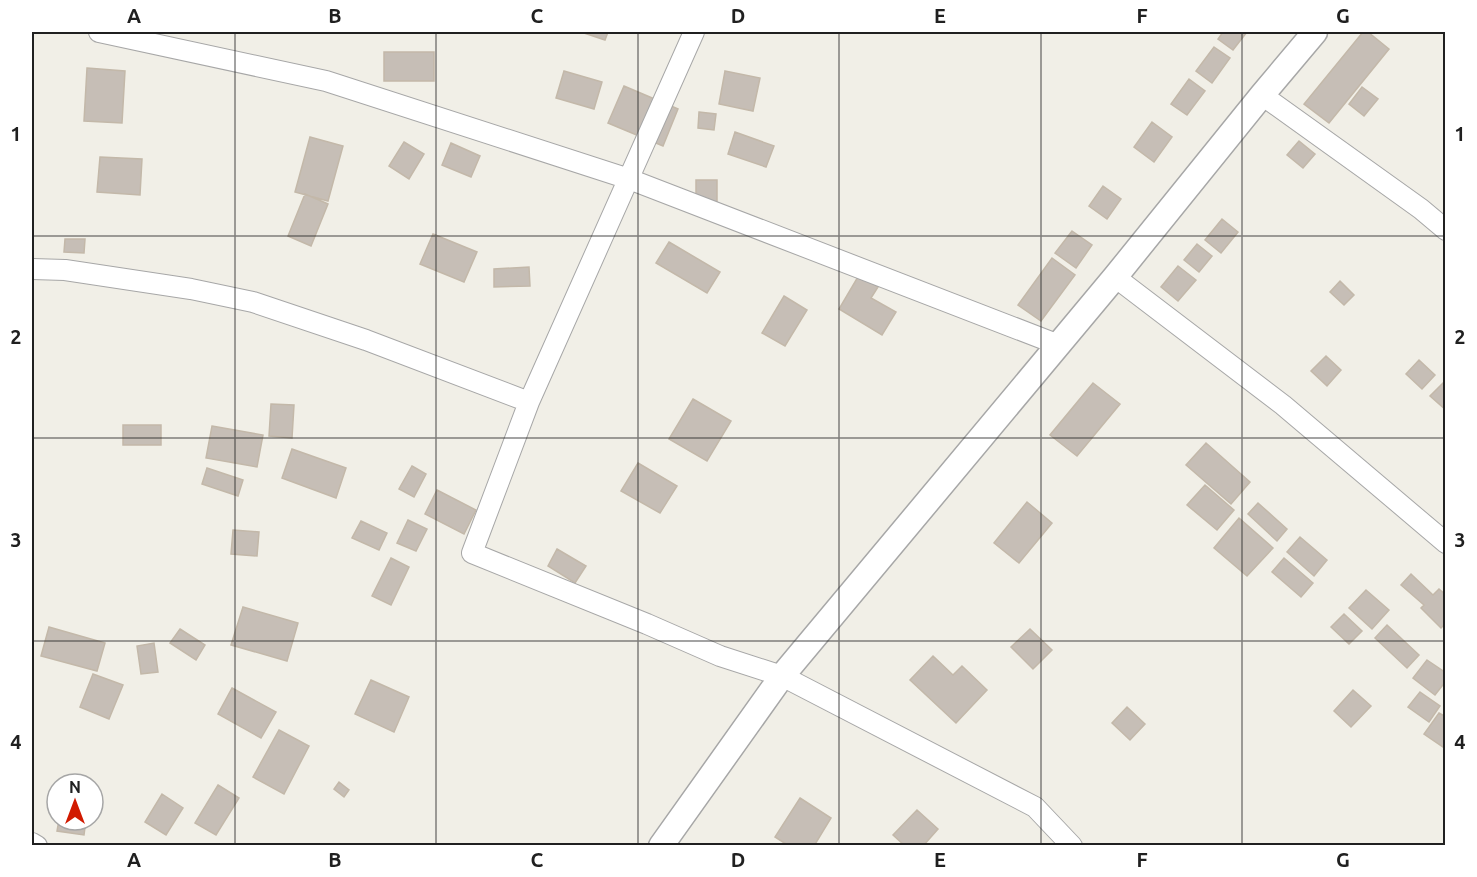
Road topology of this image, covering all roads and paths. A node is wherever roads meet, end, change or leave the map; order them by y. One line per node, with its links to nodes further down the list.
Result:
1 (99, 32): 5 (street)
2 (694, 32): 5 (street)
3 (1316, 32): 4 (street)
4 (1262, 95): 6 (street); 8 (street)
5 (629, 179): 9 (street); 10 (street)
6 (1446, 230)
7 (32, 269): 10 (street)
8 (1115, 278): 9 (street); 11 (street)
9 (1059, 345): 12 (street)
10 (529, 402): 12 (street)
11 (1446, 543)
12 (782, 676): 15 (street); 16 (street)
13 (32, 843): 14 (street)
14 (37, 846)
15 (661, 846)
16 (1072, 846)

